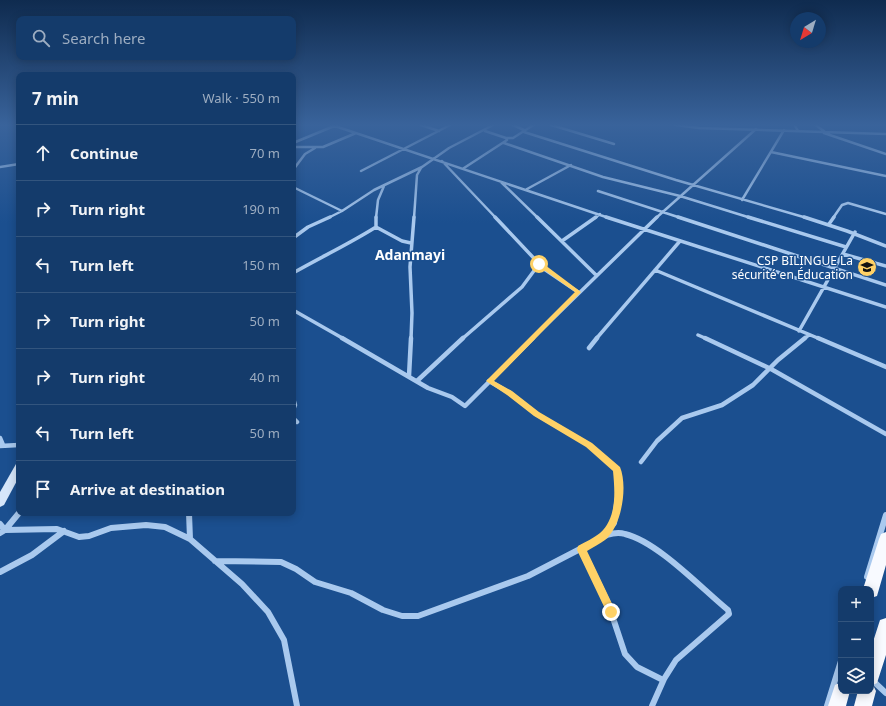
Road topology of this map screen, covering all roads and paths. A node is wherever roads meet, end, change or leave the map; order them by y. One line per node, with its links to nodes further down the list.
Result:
1 (303, 157): 14 (street)
2 (390, 157): 18 (street)
3 (429, 157): 10 (street)
4 (482, 157): 17 (street)
5 (547, 157): 13 (street)
6 (603, 157): 22 (street)
7 (724, 157): 22 (street)
8 (768, 157): 27 (street)
9 (795, 157): 19 (street)
10 (433, 158): 11 (street); 16 (street)
11 (441, 160): 17 (street); 43 (street)
12 (16, 164): 15 (street)
13 (572, 165): 24 (street); 26 (street)
14 (296, 166)
15 (0, 167)
16 (422, 167): 21 (street); 39 (street)
17 (464, 168): 20 (street)
18 (361, 171)
19 (886, 176)
20 (499, 180): 24 (street); 37 (street)
21 (384, 185): 28 (street); 33 (street)
22 (692, 185): 26 (street); 27 (street)
23 (296, 188): 28 (street)
24 (527, 189): 30 (street)
25 (598, 191): 29 (street)
26 (680, 196): 29 (street); 41 (street)
27 (742, 200): 32 (street)
28 (342, 211): 36 (street)
29 (662, 211): 34 (street); 45 (street)
30 (600, 214): 34 (street); 37 (street)
31 (886, 214): 32 (street)
32 (829, 224): 35 (street)
33 (376, 226): 39 (street); 47 (street)
34 (642, 229): 38 (street); 48 (street)
35 (855, 232): 40 (street); 41 (street)
36 (296, 236)
37 (562, 241): 48 (street)
38 (680, 241): 46 (street); 50 (street)
39 (411, 242): 60 (street)
40 (886, 246)
41 (846, 247): 42 (street)
42 (843, 254): 44 (street); 45 (street)
43 (539, 264): 51 (street); 61 (street)
44 (886, 266)
45 (835, 267): 49 (street); 50 (street)
46 (655, 270): 54 (street); 57 (street)
47 (296, 271)
48 (596, 275): 51 (street)
49 (886, 285)
50 (823, 288): 52 (street); 54 (street)
51 (578, 292): 62 (street)
52 (886, 308)
53 (296, 312): 60 (street)
54 (799, 331): 56 (street)
55 (698, 335): 59 (street)
56 (809, 335): 58 (street); 59 (street)
57 (589, 348)
58 (886, 367)
59 (771, 369): 63 (street); 67 (street)
60 (409, 376): 61 (street)
61 (418, 381): 62 (street)
62 (489, 381): 76 (street)
63 (886, 434)
64 (0, 438): 66 (street)
65 (16, 445): 66 (street)
66 (2, 446)
67 (641, 462)
68 (14, 484): 69 (main road)
69 (0, 502)
70 (886, 515): 82 (street)
71 (16, 516): 74 (street)
72 (189, 516): 77 (street)
73 (0, 524): 74 (street)
74 (3, 531): 75 (street)
75 (64, 531): 77 (street); 81 (street)
76 (603, 536): 79 (street); 86 (street)
77 (190, 539): 80 (street)
78 (886, 539): 82 (highway)
79 (582, 550): 80 (street); 86 (street)
80 (215, 561): 91 (street)
81 (0, 572)
82 (868, 586)
83 (886, 626): 84 (highway)
84 (874, 668)
85 (838, 671): 93 (street)
86 (663, 680): 92 (street)
87 (874, 681): 88 (street)
88 (886, 693)
89 (840, 694): 94 (highway)
90 (866, 694): 95 (highway)
91 (297, 706)
92 (652, 706)
93 (827, 706)
94 (837, 706)
95 (863, 706)

